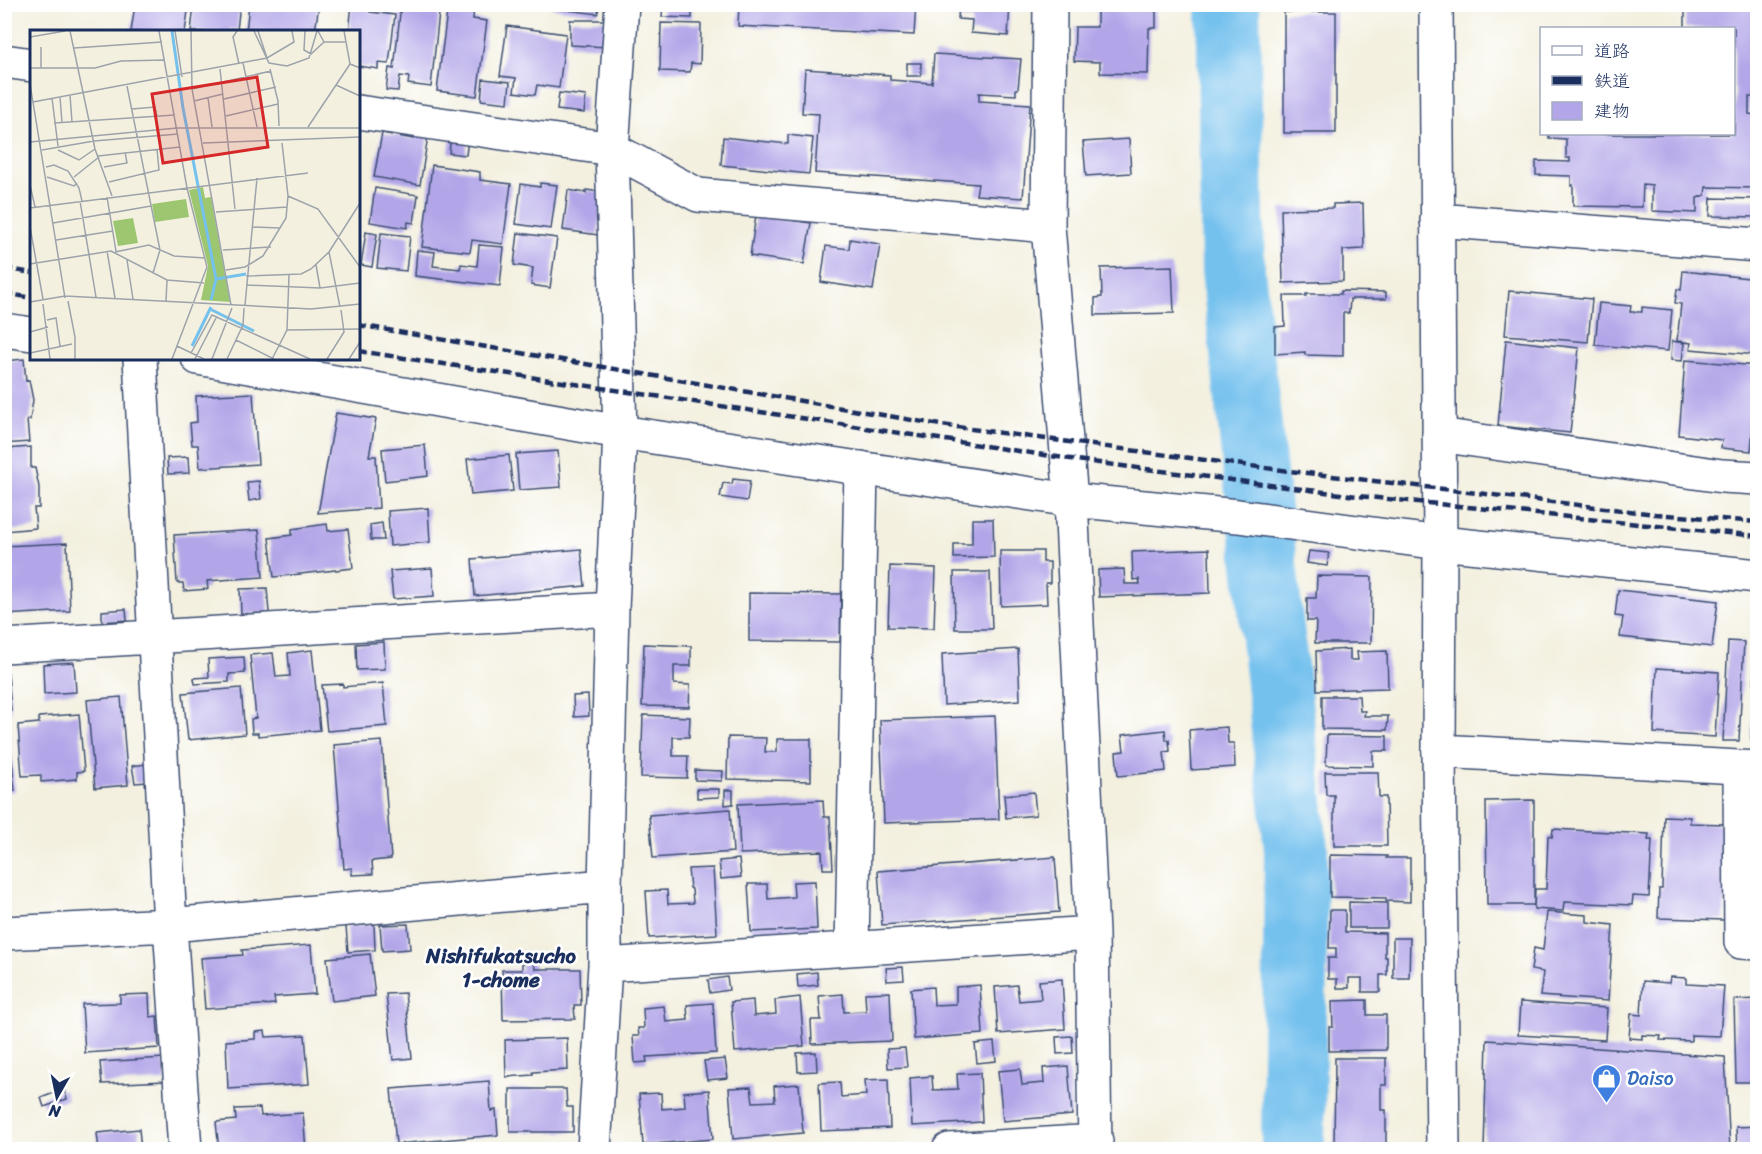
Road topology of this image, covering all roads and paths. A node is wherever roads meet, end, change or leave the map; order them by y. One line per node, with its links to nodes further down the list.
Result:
1 (622, 4): 7 (street)
2 (1050, 4): 9 (street)
3 (1437, 4): 8 (street)
4 (4, 61): 5 (street)
5 (30, 65)
6 (360, 112): 7 (street)
7 (612, 149): 9 (street); 15 (street)
8 (1437, 220): 10 (street); 16 (street)
9 (1048, 226): 19 (street)
10 (1758, 246)
11 (4, 330): 12 (street)
12 (30, 334)
13 (140, 360): 23 (street)
14 (209, 360): 15 (street)
15 (620, 432): 17 (street); 22 (street)
16 (1439, 435): 18 (street); 20 (street)
17 (861, 468): 19 (street); 32 (street)
18 (1758, 478)
19 (1071, 500): 20 (street); 30 (street)
20 (1440, 543): 21 (street); 25 (street)
21 (1758, 576)
22 (612, 609): 23 (street); 27 (street)
23 (154, 637): 24 (street); 28 (street)
24 (4, 646)
25 (1439, 751): 26 (street); 38 (street)
26 (1749, 767): 31 (street)
27 (605, 886): 28 (street); 33 (street)
28 (170, 925): 29 (street); 35 (street)
29 (4, 933)
30 (1092, 933): 32 (street); 34 (street)
31 (1758, 943)
32 (852, 948): 33 (street)
33 (605, 965): 36 (street)
34 (1096, 1145): 37 (street)
35 (184, 1149)
36 (594, 1149)
37 (949, 1149)
38 (1443, 1149)

